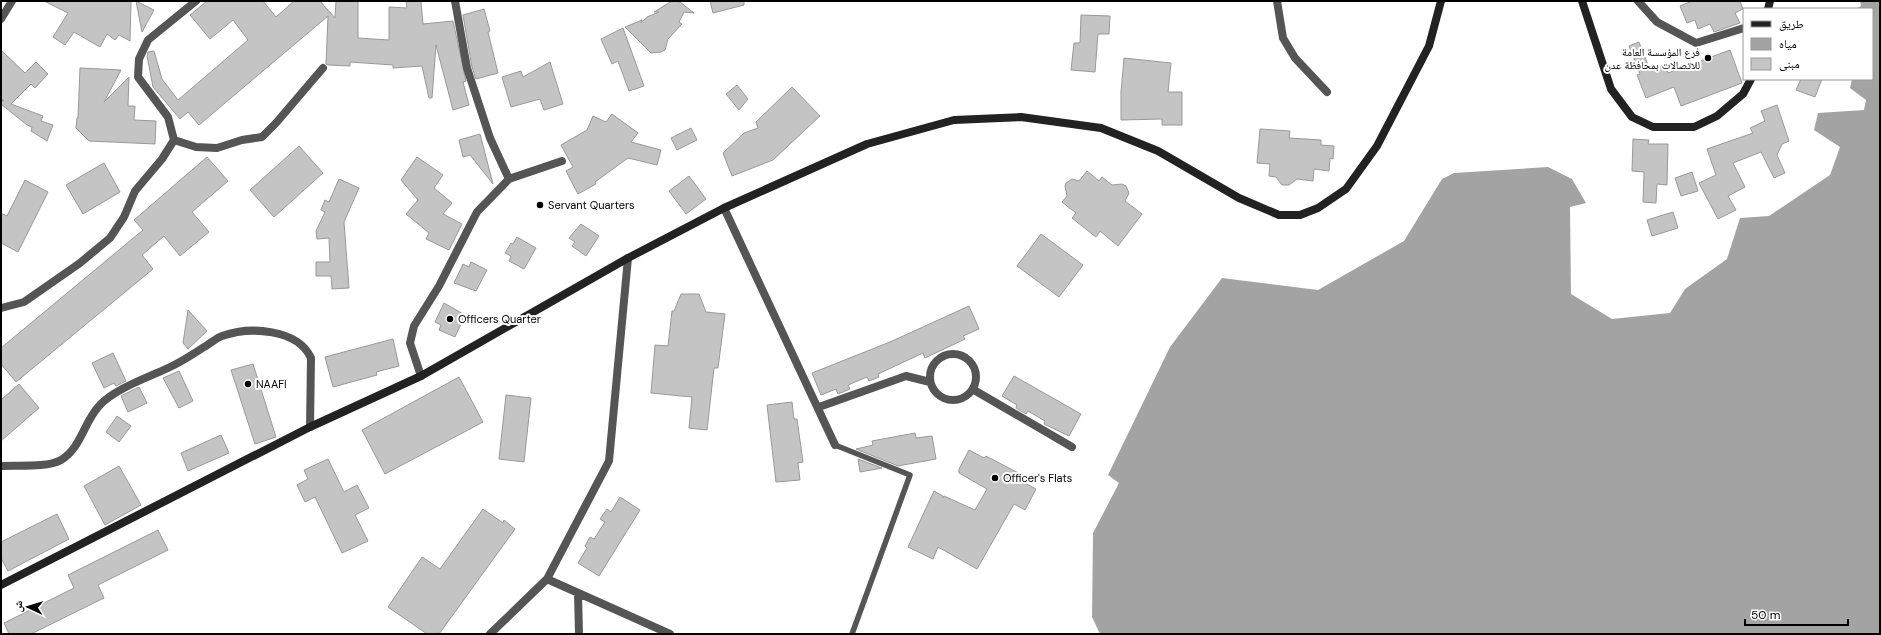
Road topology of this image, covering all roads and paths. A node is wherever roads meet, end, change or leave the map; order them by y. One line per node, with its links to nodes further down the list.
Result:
1 (12, 1): 8 (street)
2 (196, 1): 13 (street)
3 (455, 1): 15 (street)
4 (1277, 1): 12 (street)
5 (1442, 1): 16 (main road)
6 (1582, 1): 11 (main road)
7 (1638, 1): 9 (street)
8 (1, 19)
9 (1743, 28)
10 (323, 68): 13 (street)
11 (1751, 80)
12 (1327, 92)
13 (174, 140): 18 (street)
14 (562, 161): 15 (street)
15 (509, 179): 19 (street)
16 (724, 208): 17 (main road); 22 (street)
17 (628, 258): 19 (main road); 27 (street)
18 (1, 308)
19 (421, 376): 23 (main road)
20 (930, 382): 21 (street); 21 (street); 22 (street)
21 (974, 390): 25 (street)
22 (819, 407): 24 (street)
23 (310, 427): 26 (street); 28 (main road)
24 (835, 445): 33 (lane)
25 (1072, 447)
26 (1, 466)
27 (547, 578): 29 (street); 30 (street)
28 (1, 585)
29 (578, 594): 31 (street); 32 (street)
30 (490, 634)
31 (579, 634)
32 (670, 634)
33 (852, 634)

